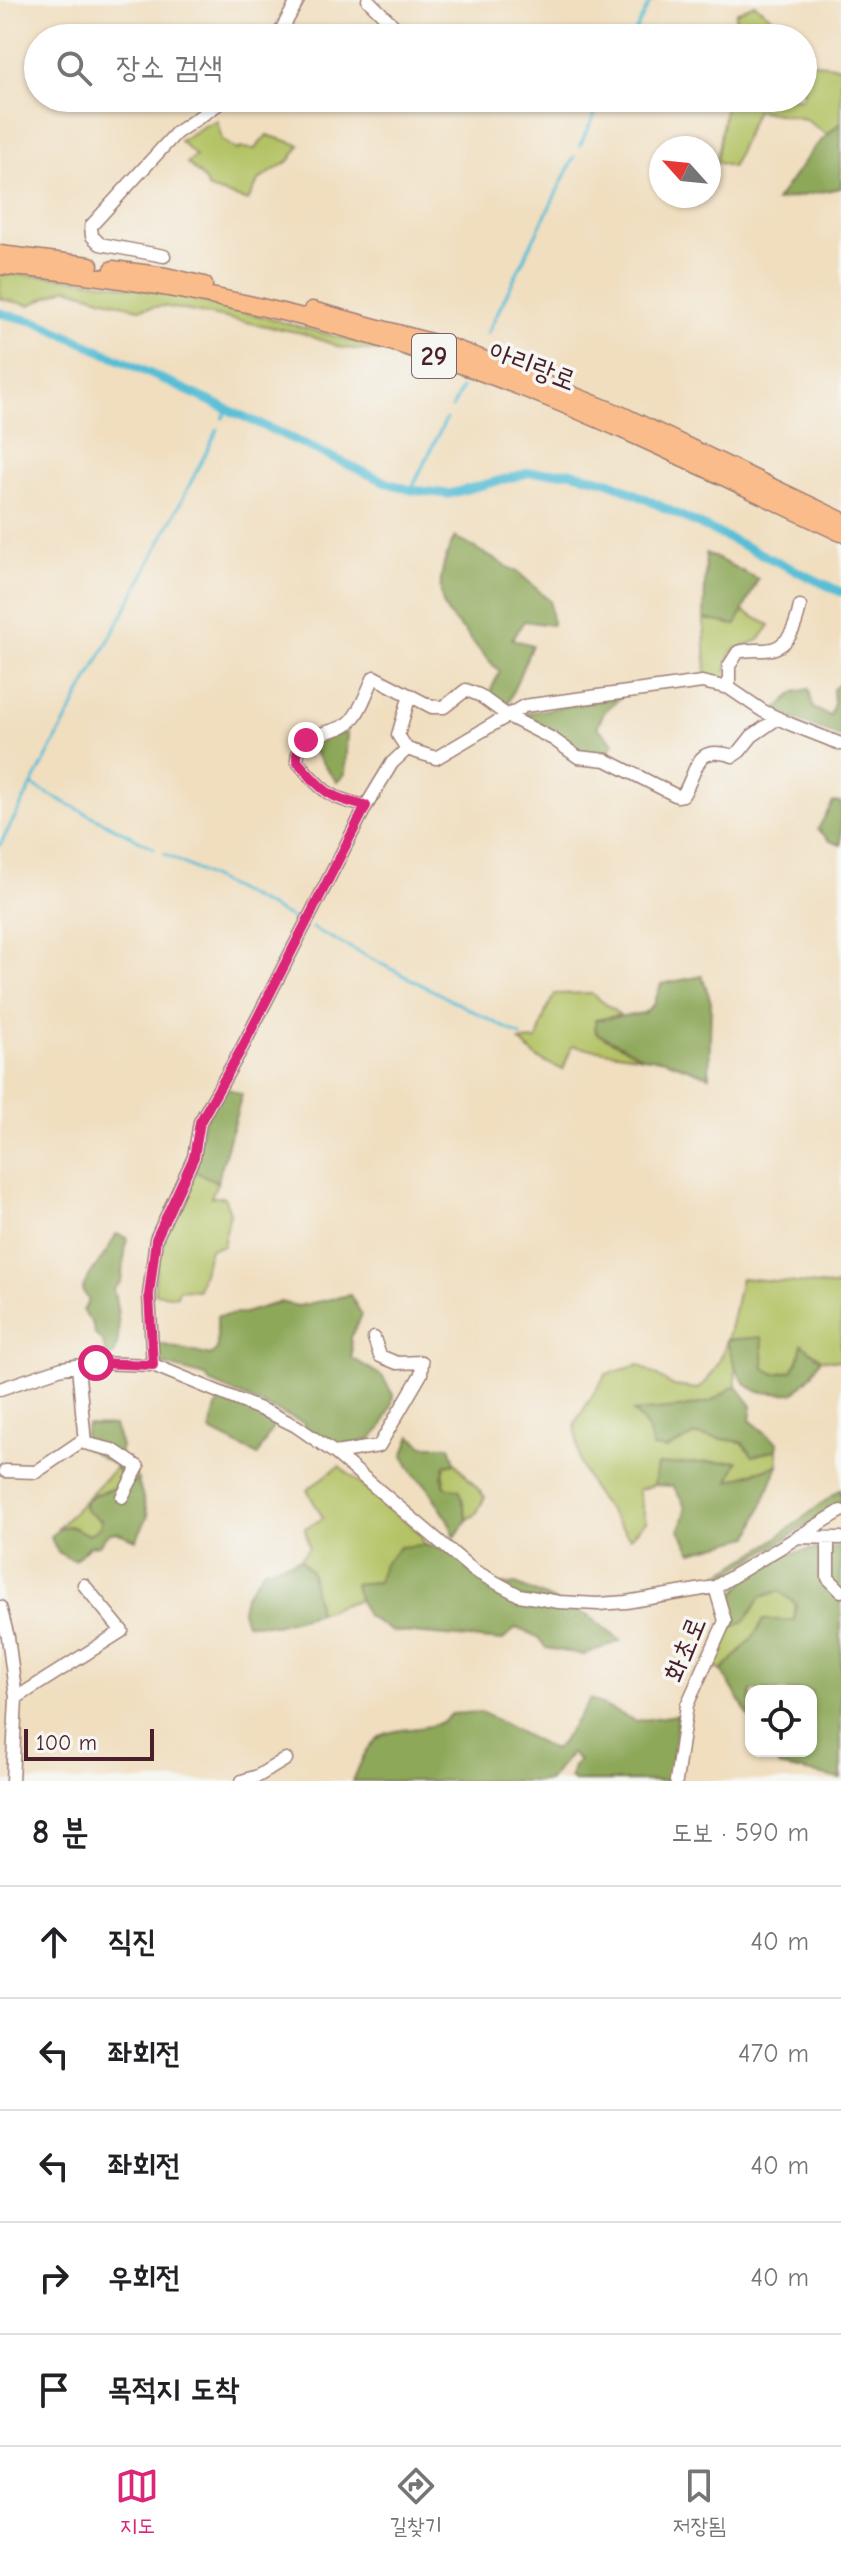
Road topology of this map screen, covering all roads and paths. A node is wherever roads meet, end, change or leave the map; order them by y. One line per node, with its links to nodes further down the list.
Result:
1 (298, 0): 3 (street)
2 (368, 0): 4 (street)
3 (285, 24)
4 (392, 24)
5 (207, 112): 7 (street)
6 (0, 254): 9 (main road, 아리랑로 / 29)
7 (164, 256)
8 (0, 266): 10 (main road, 아리랑로 / 29)
9 (841, 520)
10 (841, 533)
11 (800, 606): 12 (street)
12 (729, 688): 14 (street); 15 (street)
13 (410, 695): 14 (street); 17 (street); 18 (street)
14 (508, 716): 15 (street); 17 (street)
15 (778, 718): 16 (street)
16 (841, 744)
17 (407, 749): 18 (street)
18 (366, 806): 20 (street)
19 (374, 1338): 24 (street)
20 (153, 1365): 21 (street); 24 (street)
21 (78, 1366): 22 (street); 23 (street)
22 (0, 1389)
23 (85, 1443): 25 (street); 26 (street)
24 (335, 1453): 31 (street)
25 (2, 1469)
26 (122, 1497)
27 (841, 1511): 28 (street, 화초로)
28 (797, 1537): 29 (street); 31 (street, 화초로)
29 (835, 1538): 32 (street)
30 (84, 1585): 34 (street)
31 (715, 1587): 38 (street, 화초로)
32 (841, 1591)
33 (0, 1607): 34 (street)
34 (16, 1698): 36 (street)
35 (286, 1759): 37 (street)
36 (12, 1781)
37 (242, 1781)
38 (676, 1781)

